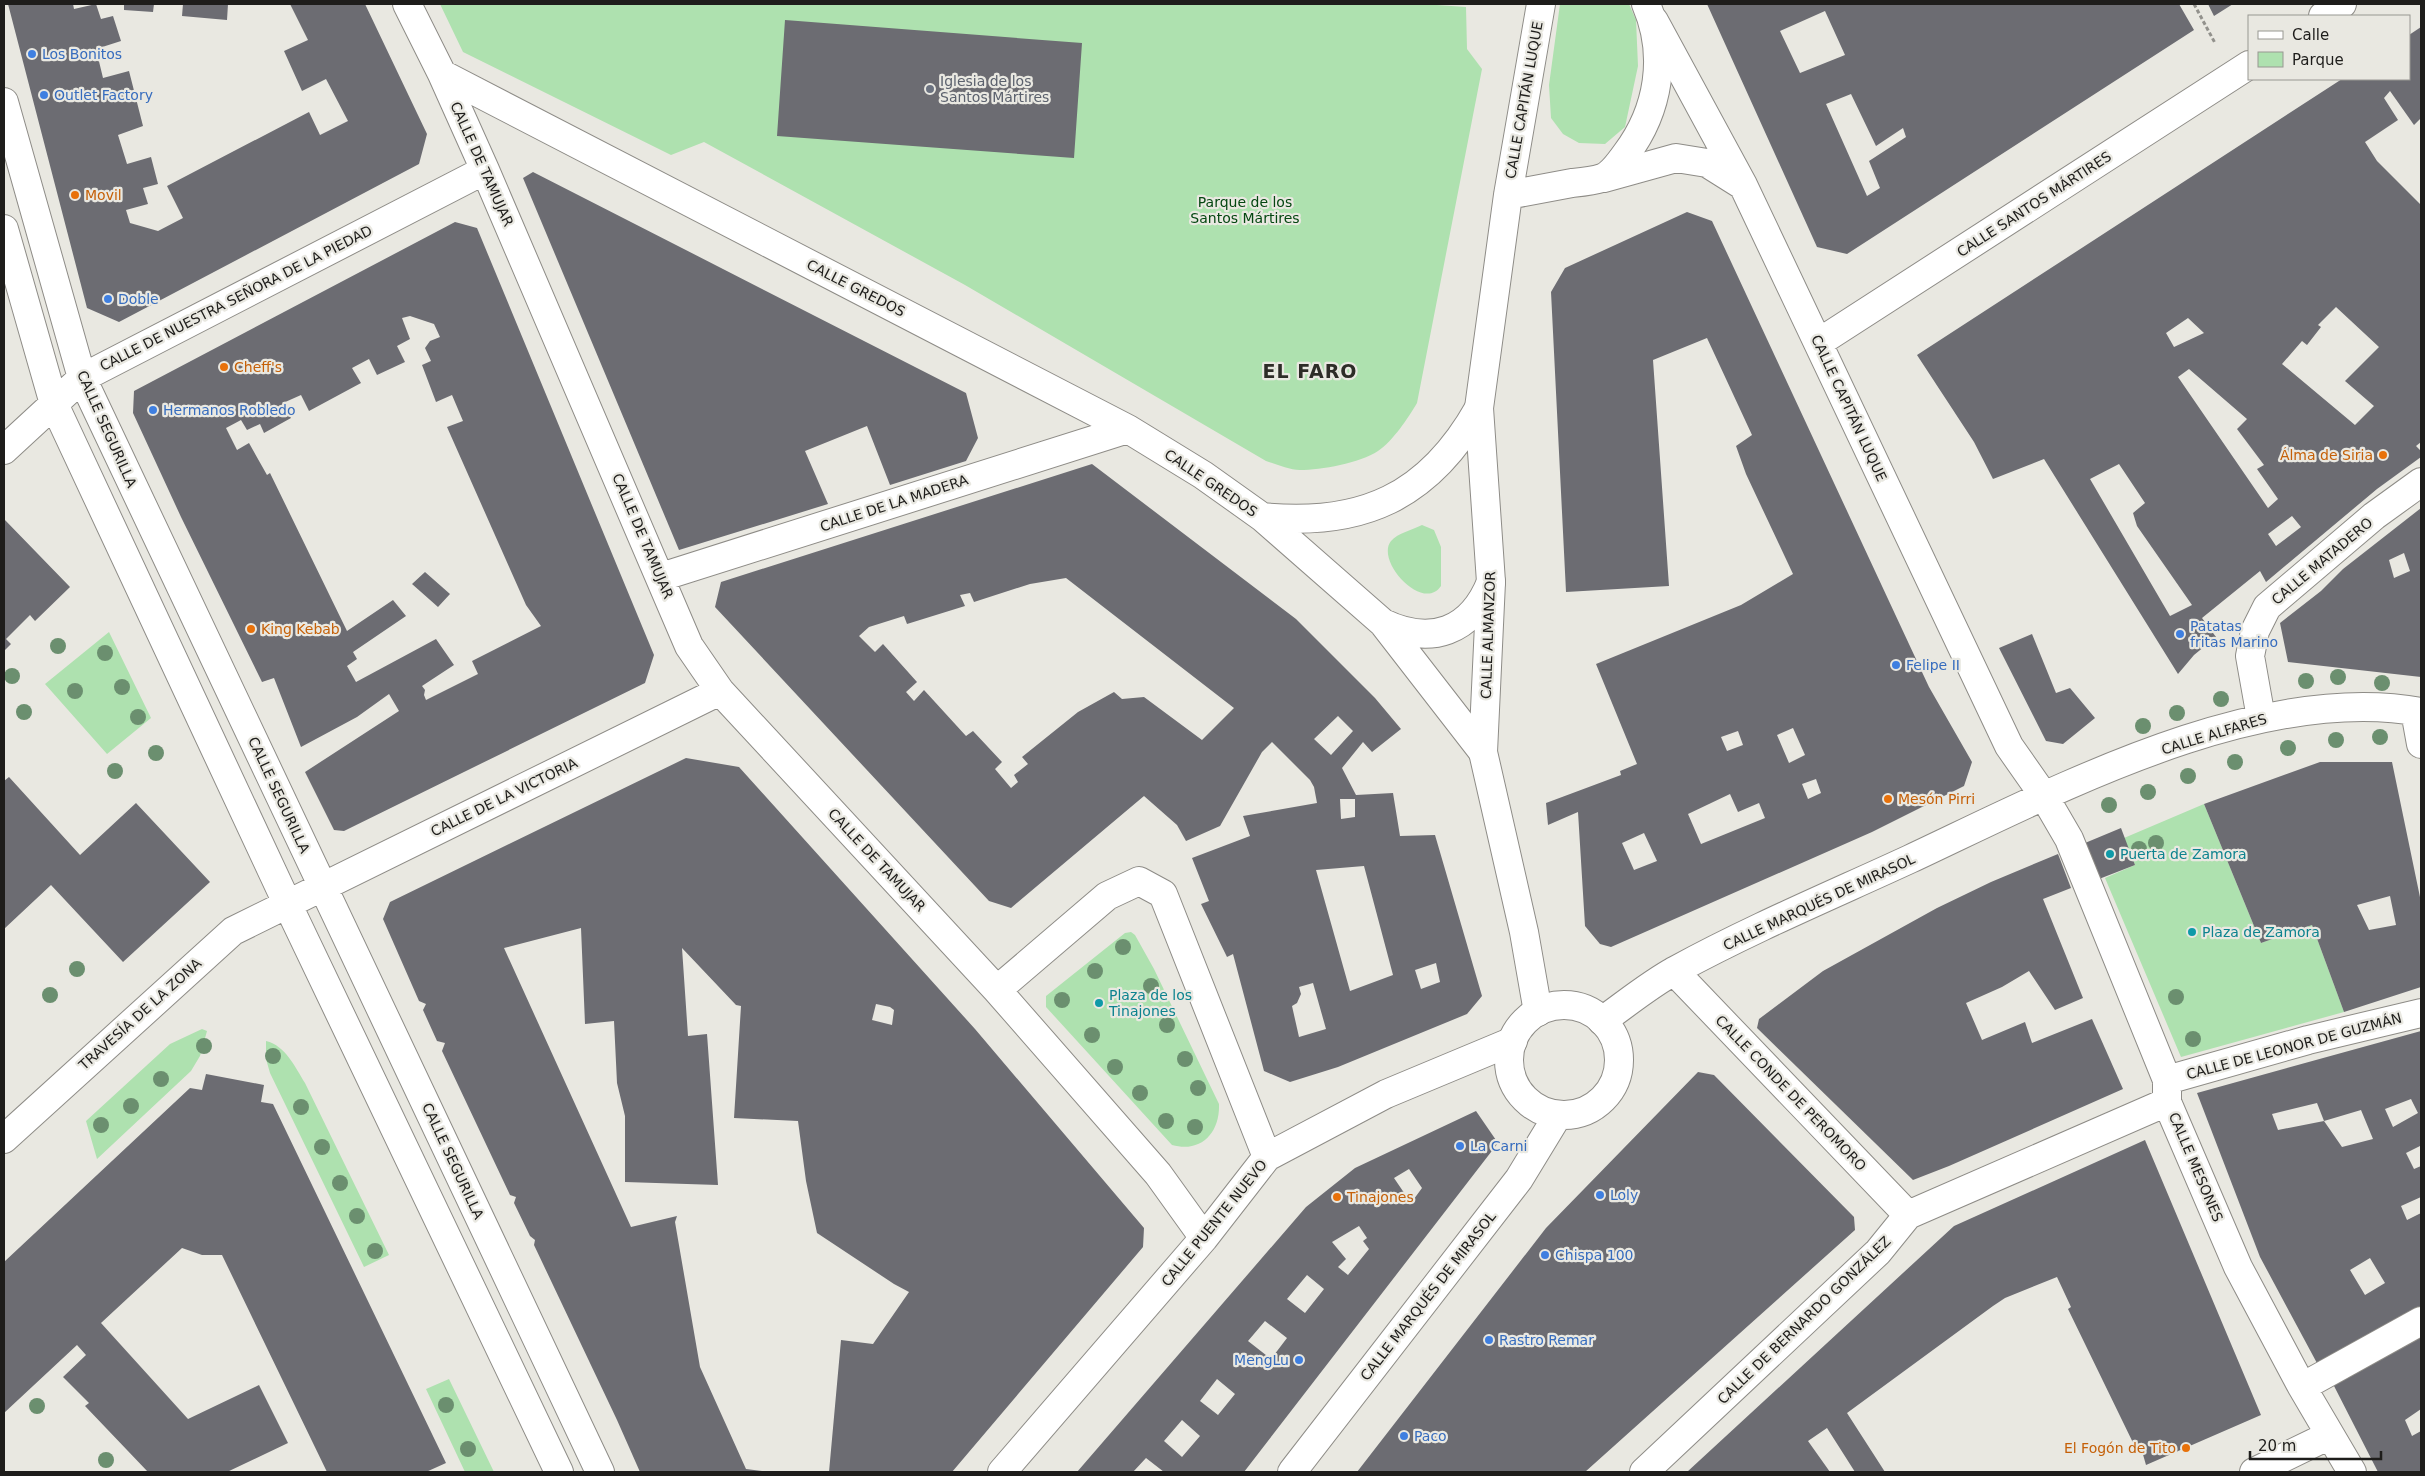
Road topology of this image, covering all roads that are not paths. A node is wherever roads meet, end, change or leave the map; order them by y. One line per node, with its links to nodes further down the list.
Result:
1 (407, 4): 7 (street, CALLE DE TAMUJAR)
2 (1540, 4): 12 (street, CALLE CAPITÁN LUQUE)
3 (2342, 4): 5 (street)
4 (1650, 12): 10 (street, CALLE CAPITÁN LUQUE); 11 (street, CALLE CAPITÁN LUQUE)
5 (2325, 15)
6 (2241, 71): 14 (street, CALLE SANTOS MÁRTIRES)
7 (442, 74): 9 (street, CALLE DE TAMUJAR); 18 (street, CALLE GREDOS)
8 (4, 102): 15 (street, CALLE SEGURILLA)
9 (485, 170): 15 (street, CALLE DE NUESTRA SEÑORA DE LA PIEDAD); 22 (street, CALLE DE TAMUJAR)
10 (1604, 178): 11 (street); 12 (street, CALLE CAPITÁN LUQUE)
11 (1743, 185): 14 (street, CALLE CAPITÁN LUQUE)
12 (1508, 195): 17 (street, CALLE ALMANZOR)
13 (4, 229): 16 (street)
14 (1818, 343): 30 (street, CALLE CAPITÁN LUQUE)
15 (82, 378): 16 (street, CALLE DE NUESTRA SEÑORA DE LA PIEDAD); 31 (street, CALLE SEGURILLA)
16 (54, 404): 19 (street, CALLE DE NUESTRA SEÑORA DE LA PIEDAD); 32 (street)
17 (1479, 408): 21 (street, CALLE GREDOS); 23 (street, CALLE ALMANZOR)
18 (1128, 429): 21 (street, CALLE GREDOS); 22 (street, CALLE DE LA MADERA)
19 (4, 450)
20 (2421, 482): 27 (street, CALLE MATADERO)
21 (1262, 517): 24 (street, CALLE GREDOS)
22 (661, 577): 25 (street, CALLE DE TAMUJAR)
23 (1491, 582): 24 (street, CALLE GREDOS); 29 (street, CALLE ALMANZOR)
24 (1383, 623): 29 (street, CALLE GREDOS)
25 (720, 691): 31 (street, CALLE DE LA VICTORIA); 34 (street, CALLE DE TAMUJAR)
26 (2418, 712): 27 (street, CALLE ALFARES); 28 (street)
27 (2261, 718): 30 (street, CALLE ALFARES)
28 (2421, 744)
29 (1483, 752): 35 (street, CALLE ALMANZOR)
30 (2044, 796): 33 (street, CALLE MARQUÉS DE MIRASOL); 39 (street, CALLE MESONES)
31 (322, 887): 32 (street, CALLE DE LA VICTORIA); 49 (street, CALLE SEGURILLA)
32 (287, 903): 41 (street, TRAVESÍA DE LA ZONA); 48 (street)
33 (1674, 971): 37 (street, CALLE MARQUÉS DE MIRASOL); 43 (street, CALLE CONDE DE PEROMORO)
34 (997, 990): 42 (street); 44 (street)
35 (1538, 1012): 37 (street); 38 (street)
36 (2421, 1013): 39 (street, CALLE DE LEONOR DE GUZMÁN)
37 (1602, 1021): 40 (street)
38 (1513, 1041): 40 (street); 42 (street, CALLE PUENTE NUEVO)
39 (2167, 1091): 43 (street, CALLE DE BERNARDO GONZÁLEZ); 46 (street, CALLE MESONES)
40 (1558, 1115): 51 (street, CALLE MARQUÉS DE MIRASOL)
41 (4, 1139)
42 (1267, 1157): 44 (street, CALLE PUENTE NUEVO)
43 (1908, 1215): 52 (street, CALLE DE BERNARDO GONZÁLEZ)
44 (1204, 1238): 50 (street, CALLE PUENTE NUEVO)
45 (2421, 1321): 46 (street)
46 (2302, 1387): 47 (street, CALLE MESONES)
47 (2330, 1435): 53 (street); 54 (street, CALLE MESONES)
48 (559, 1472)
49 (600, 1472)
50 (1002, 1472)
51 (1292, 1472)
52 (1644, 1472)
53 (2254, 1472)
54 (2352, 1472)

